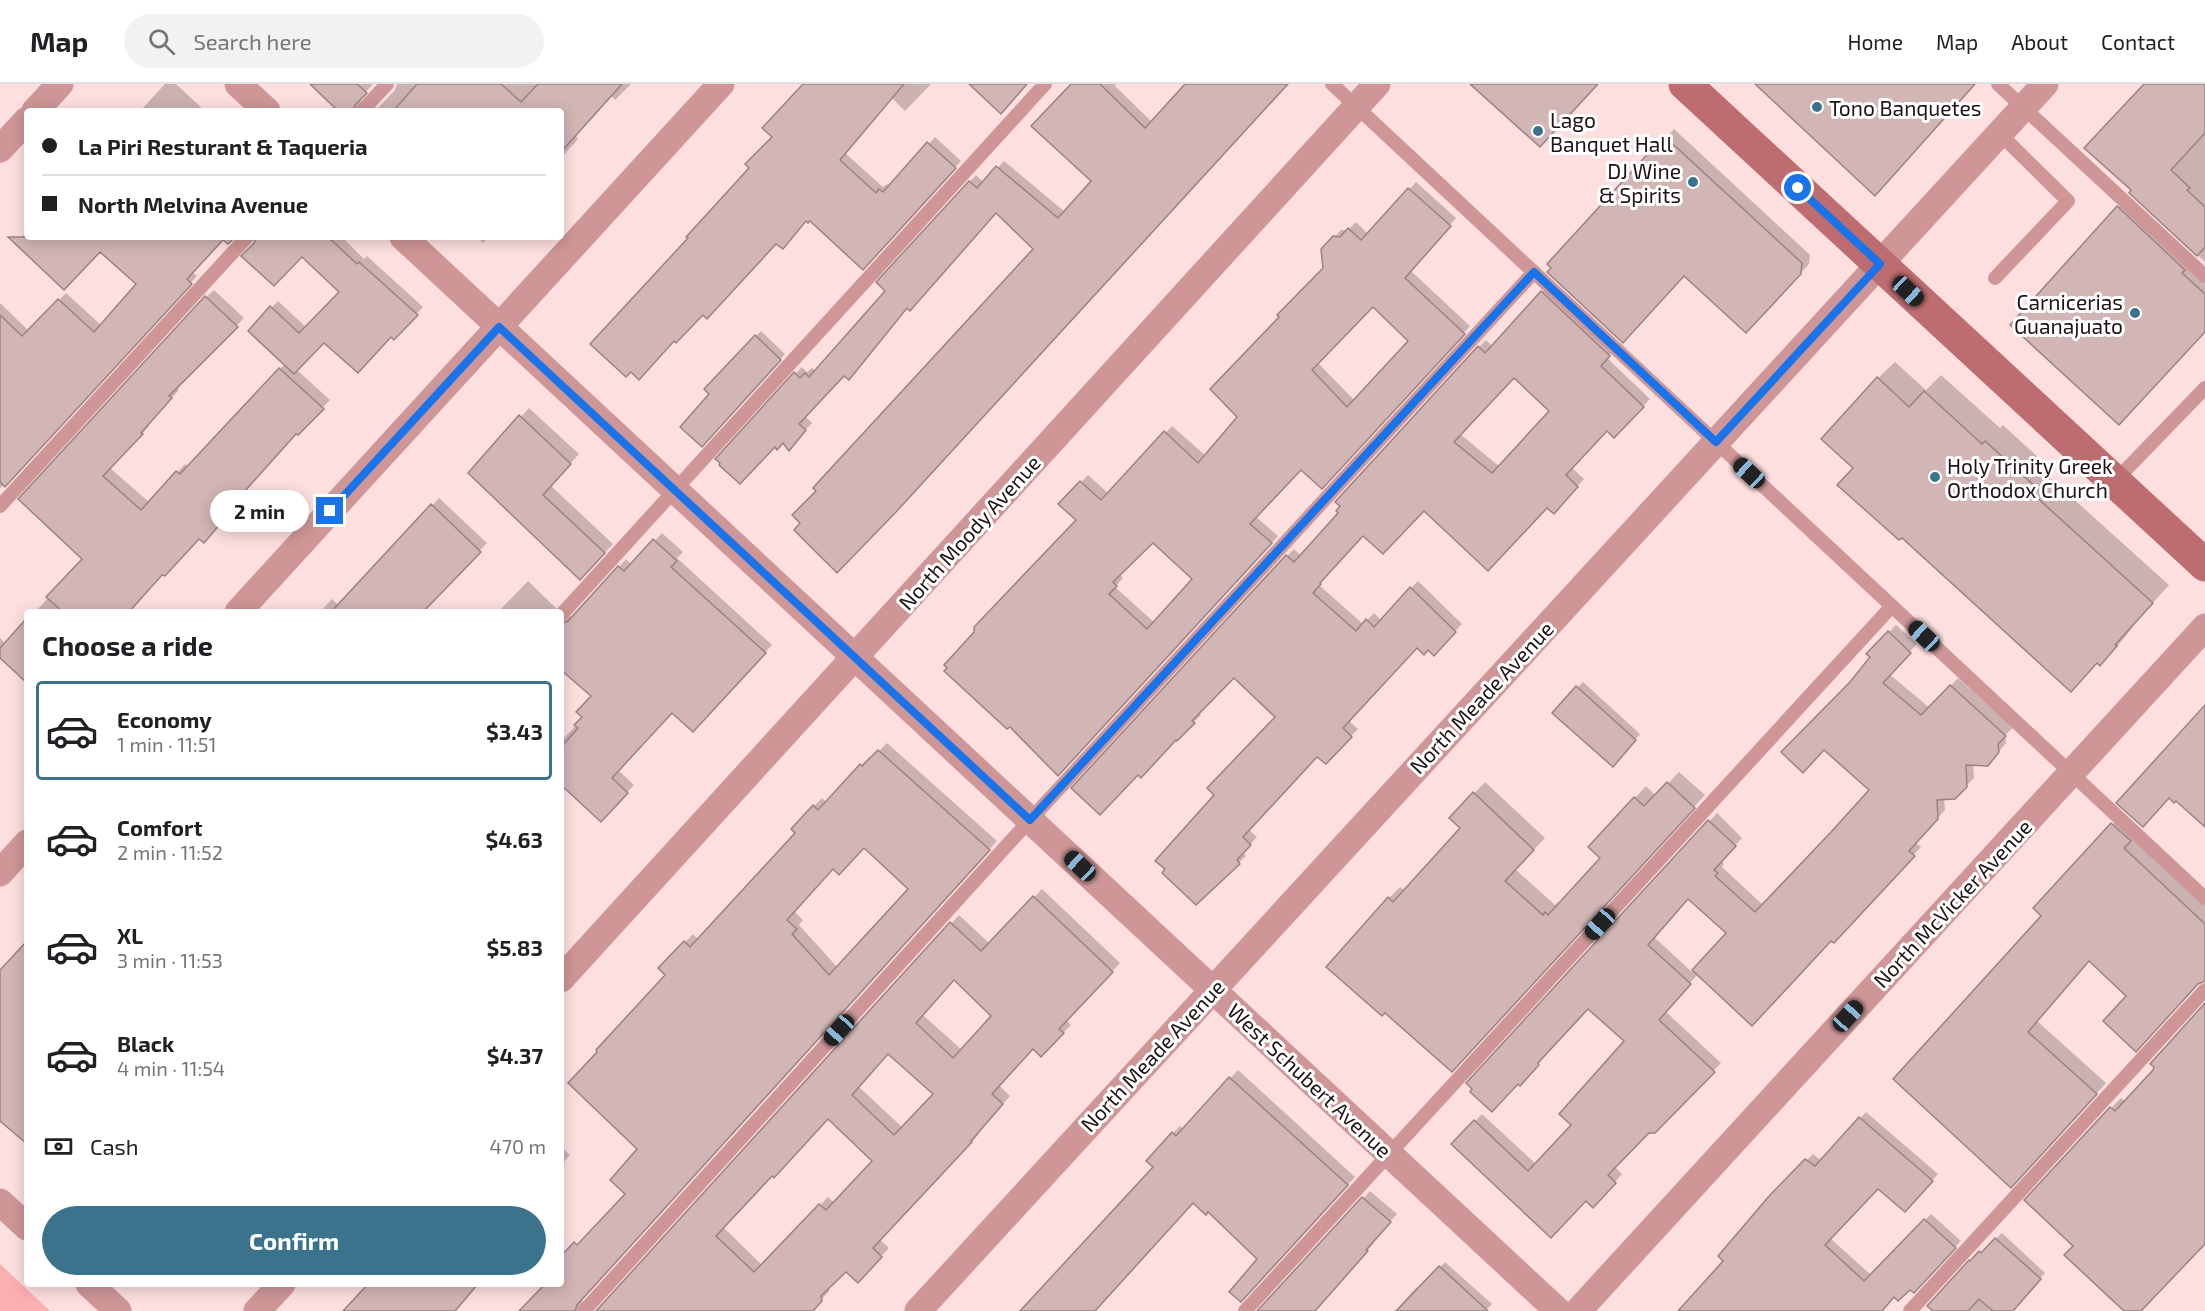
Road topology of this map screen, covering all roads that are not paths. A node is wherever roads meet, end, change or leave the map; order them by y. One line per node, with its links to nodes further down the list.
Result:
1 (60, 84): 13 (street)
2 (238, 84): 14 (street)
3 (387, 84): 15 (lane)
4 (721, 84): 25 (street)
5 (1046, 84): 29 (lane)
6 (1332, 84): 11 (lane)
7 (1377, 84): 11 (street, North Moody Avenue)
8 (1685, 84): 21 (main road)
9 (1998, 84): 12 (lane)
10 (2045, 84): 12 (street, North Meade Avenue)
11 (1356, 106): 23 (lane); 36 (street, North Moody Avenue)
12 (2023, 107): 17 (street, North Meade Avenue); 22 (lane)
13 (38, 108)
14 (264, 108)
15 (365, 108)
16 (24, 123): 18 (street)
17 (1999, 134): 21 (street, North Meade Avenue); 24 (lane)
18 (0, 149)
19 (244, 240): 30 (lane)
20 (406, 240): 25 (street, West Schubert Avenue)
21 (1880, 264): 27 (street, North Meade Avenue); 28 (main road)
22 (2204, 271)
23 (1534, 272): 27 (lane); 38 (lane)
24 (1995, 278)
25 (499, 327): 29 (street, West Schubert Avenue); 33 (street)
26 (2205, 388): 28 (lane)
27 (1716, 442): 32 (lane); 43 (street, North Meade Avenue)
28 (2115, 481): 31 (main road)
29 (674, 490): 34 (lane); 36 (street, West Schubert Avenue)
30 (0, 506)
31 (2205, 565)
32 (1892, 606): 37 (lane); 45 (lane)
33 (241, 609)
34 (564, 612)
35 (2205, 627): 37 (street, North McVicker Avenue)
36 (855, 657): 38 (street, West Schubert Avenue); 42 (street, North Moody Avenue)
37 (2071, 773): 41 (lane); 54 (street, North McVicker Avenue)
38 (1030, 820): 43 (street, West Schubert Avenue); 50 (lane)
39 (24, 846): 40 (street)
40 (0, 873)
41 (2205, 898)
42 (564, 976)
43 (1213, 990): 45 (street, West Schubert Avenue); 51 (street, North Meade Avenue)
44 (2205, 990): 55 (lane)
45 (1389, 1154): 52 (lane); 53 (street, West Schubert Avenue)
46 (91, 1287): 48 (street)
47 (279, 1287): 49 (street)
48 (118, 1311)
49 (257, 1311)
50 (584, 1311)
51 (918, 1311)
52 (1245, 1311)
53 (1558, 1311)
54 (1578, 1311)
55 (1910, 1311)

